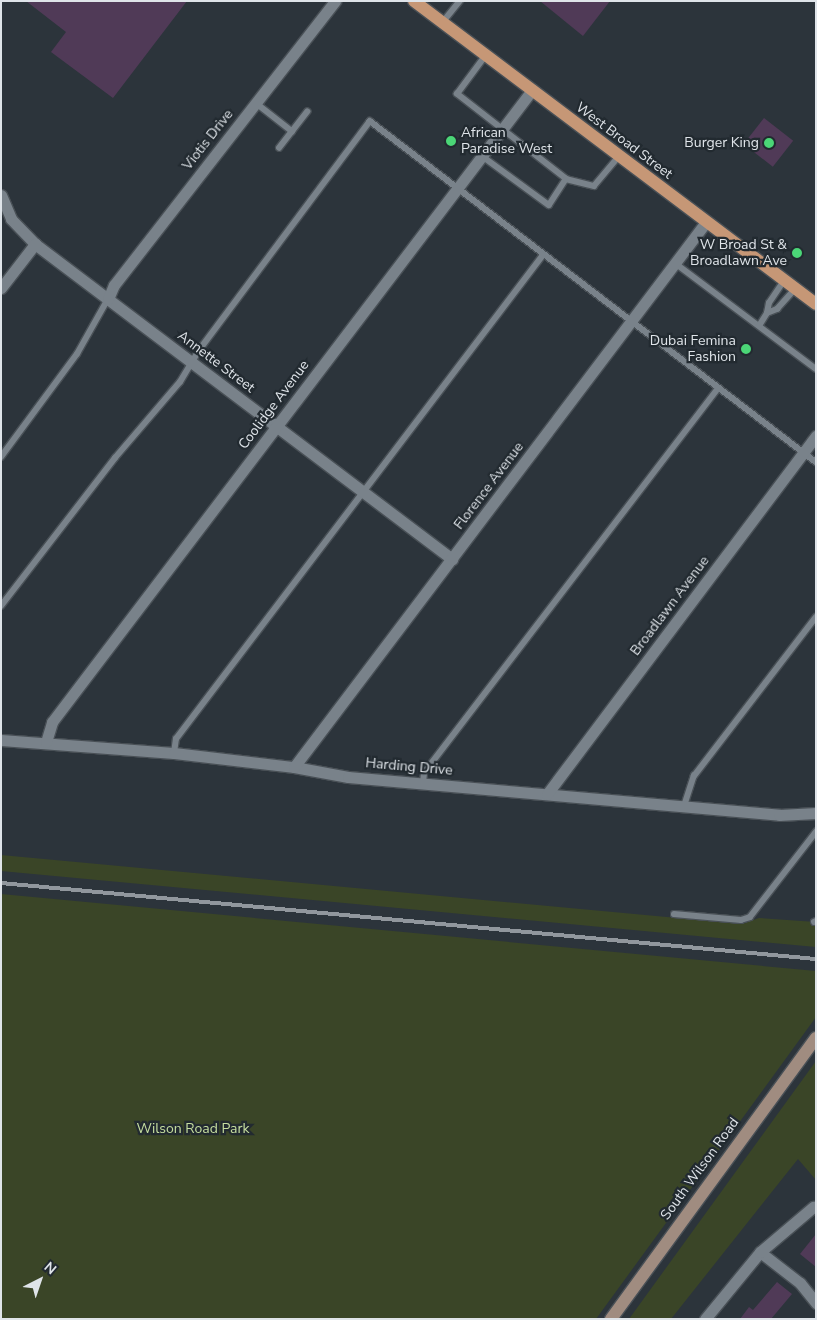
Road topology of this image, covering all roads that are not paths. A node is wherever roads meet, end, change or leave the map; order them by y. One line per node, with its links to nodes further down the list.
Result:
1 (335, 1): 7 (street, Viotis Drive)
2 (414, 1): 4 (main road, West Broad Street)
3 (460, 1): 4 (lane)
4 (442, 23): 5 (main road, West Broad Street)
5 (486, 55): 6 (main road, West Broad Street); 9 (lane)
6 (532, 90): 9 (street, Coolidge Avenue); 13 (main road, West Broad Street)
7 (256, 103): 10 (lane); 24 (street, Viotis Drive)
8 (307, 112): 10 (lane)
9 (502, 130): 12 (street, Coolidge Avenue); 14 (lane)
10 (292, 131): 11 (lane)
11 (279, 148)
12 (482, 156): 14 (lane); 15 (street, Coolidge Avenue)
13 (619, 156): 14 (lane); 17 (main road, West Broad Street)
14 (566, 179)
15 (457, 189): 19 (lane); 29 (lane); 32 (street, Coolidge Avenue)
16 (1, 195): 18 (street, Annette Street)
17 (706, 222): 20 (street, Florence Avenue); 21 (main road, West Broad Street)
18 (35, 244): 22 (street); 24 (street, Annette Street)
19 (543, 255): 27 (lane); 37 (lane)
20 (675, 263): 27 (street, Florence Avenue); 28 (lane)
21 (784, 281): 23 (main road, West Broad Street); 26 (lane)
22 (1, 288)
23 (795, 288): 25 (main road, West Broad Street); 26 (lane)
24 (108, 299): 29 (street, Annette Street); 35 (lane)
25 (816, 304)
26 (768, 313): 28 (lane)
27 (630, 323): 31 (lane); 38 (street, Florence Avenue)
28 (759, 326): 30 (lane)
29 (194, 364): 32 (street, Annette Street); 39 (lane)
30 (816, 369)
31 (718, 388): 34 (lane); 45 (lane)
32 (276, 427): 37 (street, Annette Street); 42 (street, Coolidge Avenue)
33 (816, 437): 34 (street, Broadlawn Avenue)
34 (803, 452): 36 (lane); 46 (street, Broadlawn Avenue)
35 (1, 457)
36 (816, 462)
37 (363, 493): 38 (street, Annette Street); 43 (lane)
38 (452, 559): 44 (street, Florence Avenue)
39 (1, 606)
40 (816, 618): 47 (lane)
41 (1, 740): 42 (street, Harding Drive)
42 (46, 742): 43 (street, Harding Drive)
43 (174, 753): 44 (street, Harding Drive)
44 (294, 767): 45 (street, Harding Drive)
45 (423, 784): 46 (street, Harding Drive)
46 (547, 794): 47 (street, Harding Drive)
47 (684, 806): 48 (street, Harding Drive)
48 (816, 813)
49 (816, 832): 50 (lane)
50 (674, 914)
51 (816, 1038): 55 (main road, South Wilson Road)
52 (813, 1207): 53 (street)
53 (760, 1252): 54 (street); 56 (street)
54 (816, 1303)
55 (611, 1319)
56 (705, 1319)

